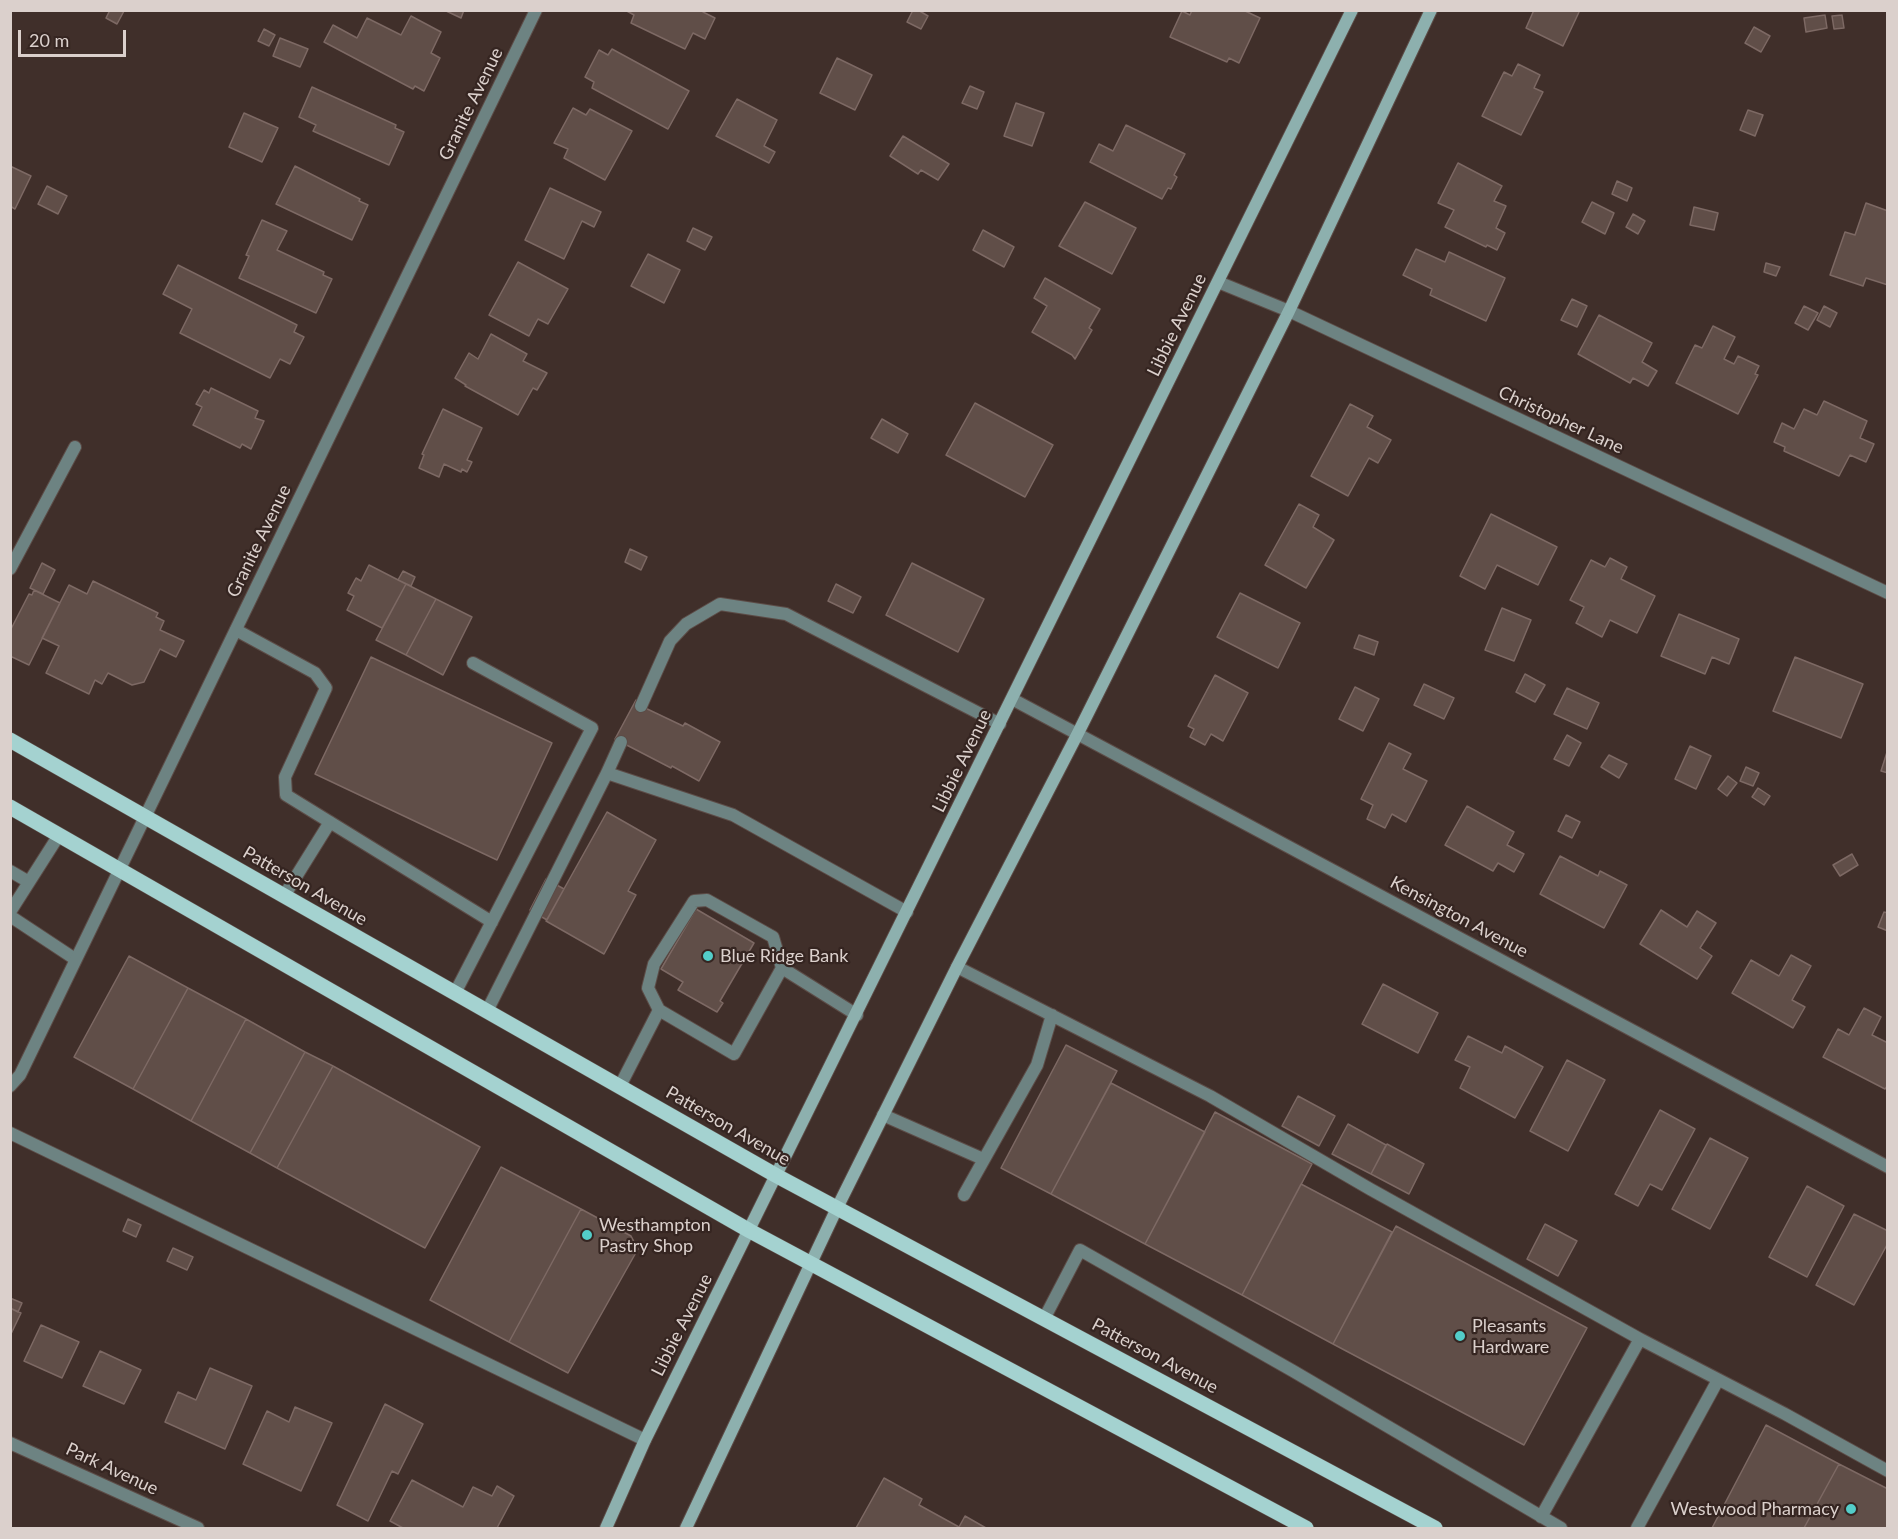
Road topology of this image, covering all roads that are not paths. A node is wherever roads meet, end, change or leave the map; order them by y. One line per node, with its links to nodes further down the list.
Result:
1 (537, 10): 9 (street, Granite Avenue)
2 (1352, 10): 4 (main road, Libbie Avenue)
3 (1431, 10): 5 (main road)
4 (1218, 282): 5 (street, Christopher Lane); 11 (main road, Libbie Avenue)
5 (1289, 311): 8 (street, Christopher Lane); 14 (main road)
6 (75, 447): 7 (street)
7 (10, 569)
8 (1887, 593)
9 (236, 630): 19 (street, Granite Avenue); 20 (street)
10 (473, 663): 28 (street)
11 (1012, 699): 13 (main road, Libbie Avenue); 14 (street, Kensington Avenue)
12 (641, 706): 13 (street)
13 (1000, 724): 26 (main road, Libbie Avenue)
14 (1078, 733): 30 (main road); 42 (street, Kensington Avenue)
15 (10, 740): 19 (main road, Patterson Avenue)
16 (621, 741): 17 (street)
17 (608, 772): 26 (street); 34 (street)
18 (10, 807): 21 (main road)
19 (145, 818): 22 (street, Granite Avenue); 25 (main road, Patterson Avenue)
20 (330, 822): 25 (street); 28 (street)
21 (59, 835): 22 (main road); 24 (street)
22 (119, 870): 29 (street, Granite Avenue); 46 (main road)
23 (10, 871): 24 (street)
24 (29, 882): 27 (street)
25 (284, 896): 32 (main road, Patterson Avenue)
26 (907, 912): 35 (main road, Libbie Avenue)
27 (10, 914): 29 (street)
28 (492, 922): 32 (street)
29 (75, 959): 37 (street, Granite Avenue)
30 (957, 967): 36 (street); 39 (main road)
31 (782, 969): 33 (street); 33 (street); 35 (street)
32 (455, 993): 34 (main road, Patterson Avenue)
33 (660, 1010): 38 (street)
34 (488, 1011): 38 (main road, Patterson Avenue)
35 (856, 1015): 43 (main road, Libbie Avenue)
36 (1052, 1015): 41 (street); 49 (street)
37 (10, 1086)
38 (620, 1086): 43 (main road, Patterson Avenue)
39 (883, 1115): 41 (street); 45 (main road)
40 (10, 1133): 51 (street)
41 (983, 1159): 44 (street)
42 (1887, 1167)
43 (777, 1176): 45 (main road, Patterson Avenue); 46 (main road, Libbie Avenue)
44 (964, 1195)
45 (837, 1208): 47 (main road); 48 (main road, Patterson Avenue)
46 (750, 1231): 47 (main road); 51 (main road, Libbie Avenue)
47 (811, 1263): 57 (main road); 58 (main road)
48 (1044, 1319): 54 (street); 59 (main road, Patterson Avenue)
49 (1640, 1339): 50 (street); 54 (street)
50 (1718, 1380): 53 (street); 61 (street)
51 (645, 1440): 56 (main road, Libbie Avenue)
52 (10, 1443): 55 (street, Park Avenue)
53 (1887, 1471)
54 (1541, 1517): 60 (street)
55 (198, 1528)
56 (606, 1528)
57 (686, 1528)
58 (1306, 1528)
59 (1435, 1528)
60 (1561, 1528)
61 (1637, 1528)

